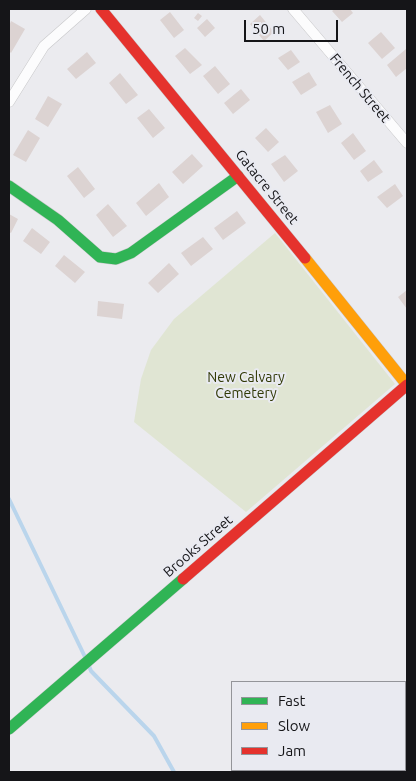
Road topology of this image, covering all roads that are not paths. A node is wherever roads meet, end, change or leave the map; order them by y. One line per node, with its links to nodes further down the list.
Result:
1 (86, 9): 4 (street)
2 (101, 9): 6 (street, Gatacre Street)
3 (293, 9): 5 (street, French Street)
4 (9, 102)
5 (407, 144)
6 (238, 176): 7 (street); 8 (street, Gatacre Street)
7 (9, 186)
8 (407, 385): 9 (street, Brooks Street)
9 (9, 729)

